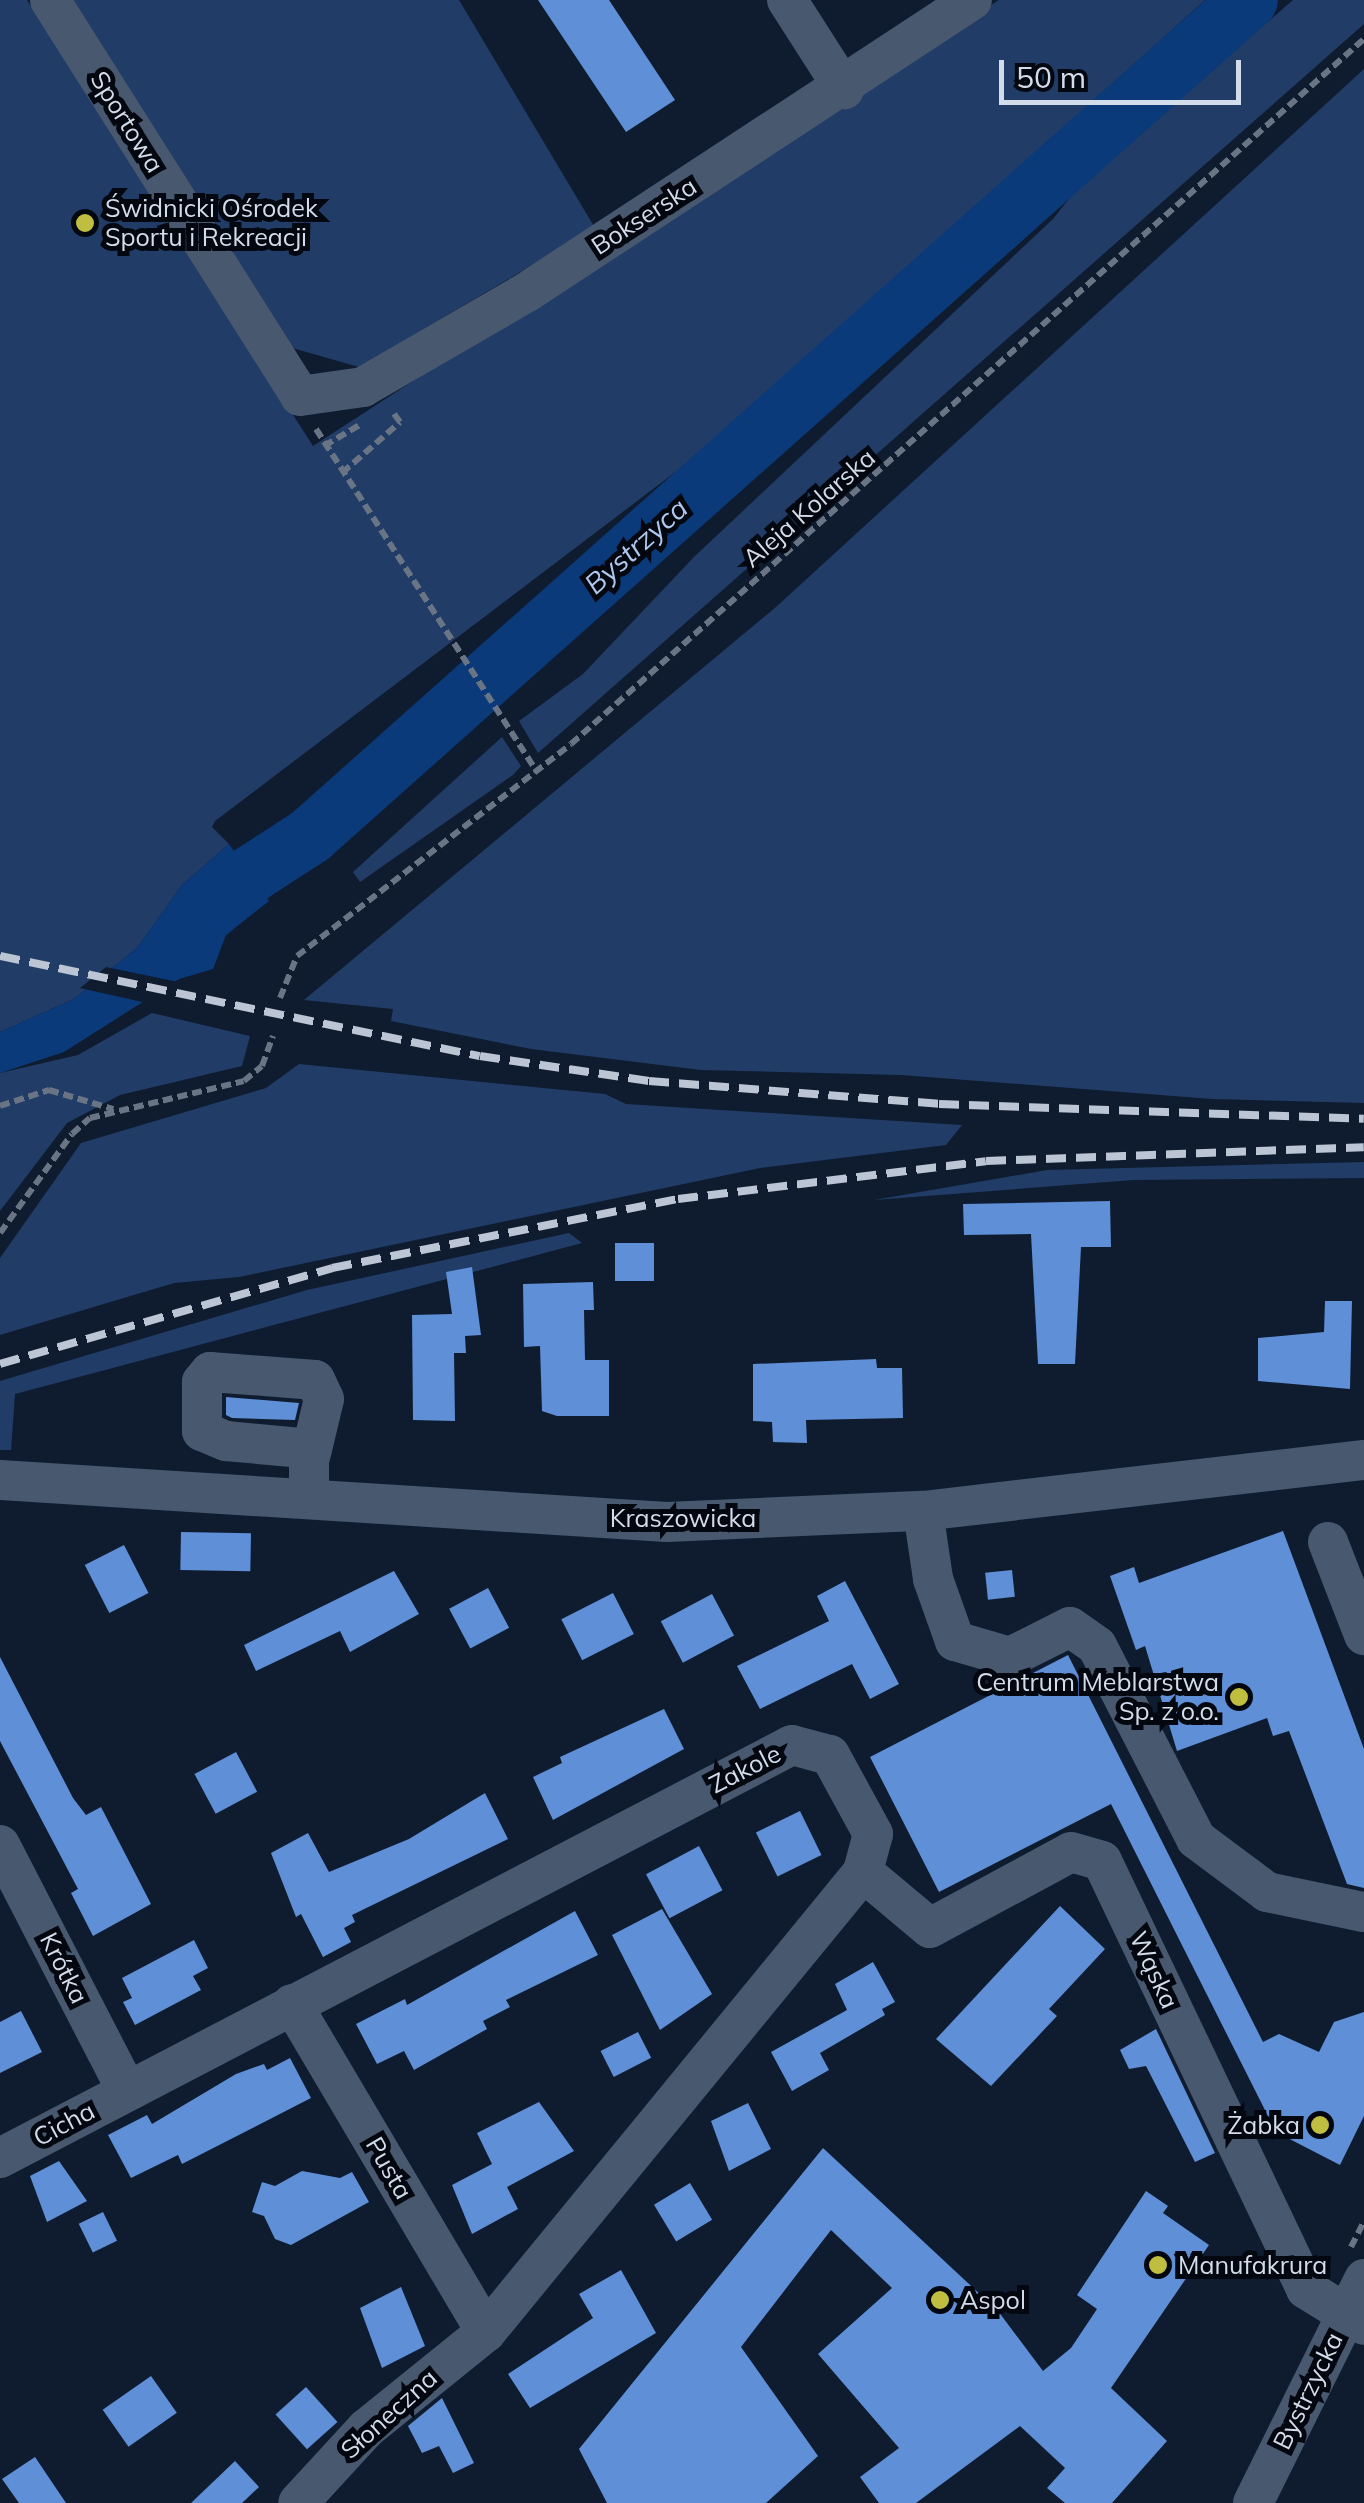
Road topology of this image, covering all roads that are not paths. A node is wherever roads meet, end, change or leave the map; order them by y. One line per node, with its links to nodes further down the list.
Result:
1 (50, 0): 5 (street, Sportowa)
2 (787, 0): 4 (street)
3 (972, 0): 4 (street, Bokserska)
4 (844, 89): 5 (street, Bokserska)
5 (300, 396)
6 (312, 1449): 9 (street)
7 (1364, 1460): 10 (street, Kraszowicka)
8 (0, 1480): 9 (street, Kraszowicka)
9 (310, 1496): 10 (street, Kraszowicka)
10 (923, 1511): 15 (street)
11 (1328, 1542): 12 (street)
12 (1364, 1635)
13 (0, 1845): 17 (street, Krótka)
14 (863, 1872): 16 (street, Zakole); 20 (street, Wąska); 21 (street)
15 (1364, 1912)
16 (292, 2004): 17 (street, Zakole); 21 (street, Pusta)
17 (127, 2091): 18 (street, Cicha)
18 (0, 2158)
19 (1364, 2279): 20 (street, Bystrzycka)
20 (1355, 2320): 23 (street, Bystrzycka)
21 (486, 2332): 22 (street, Słoneczna)
22 (298, 2503)
23 (1253, 2503)

